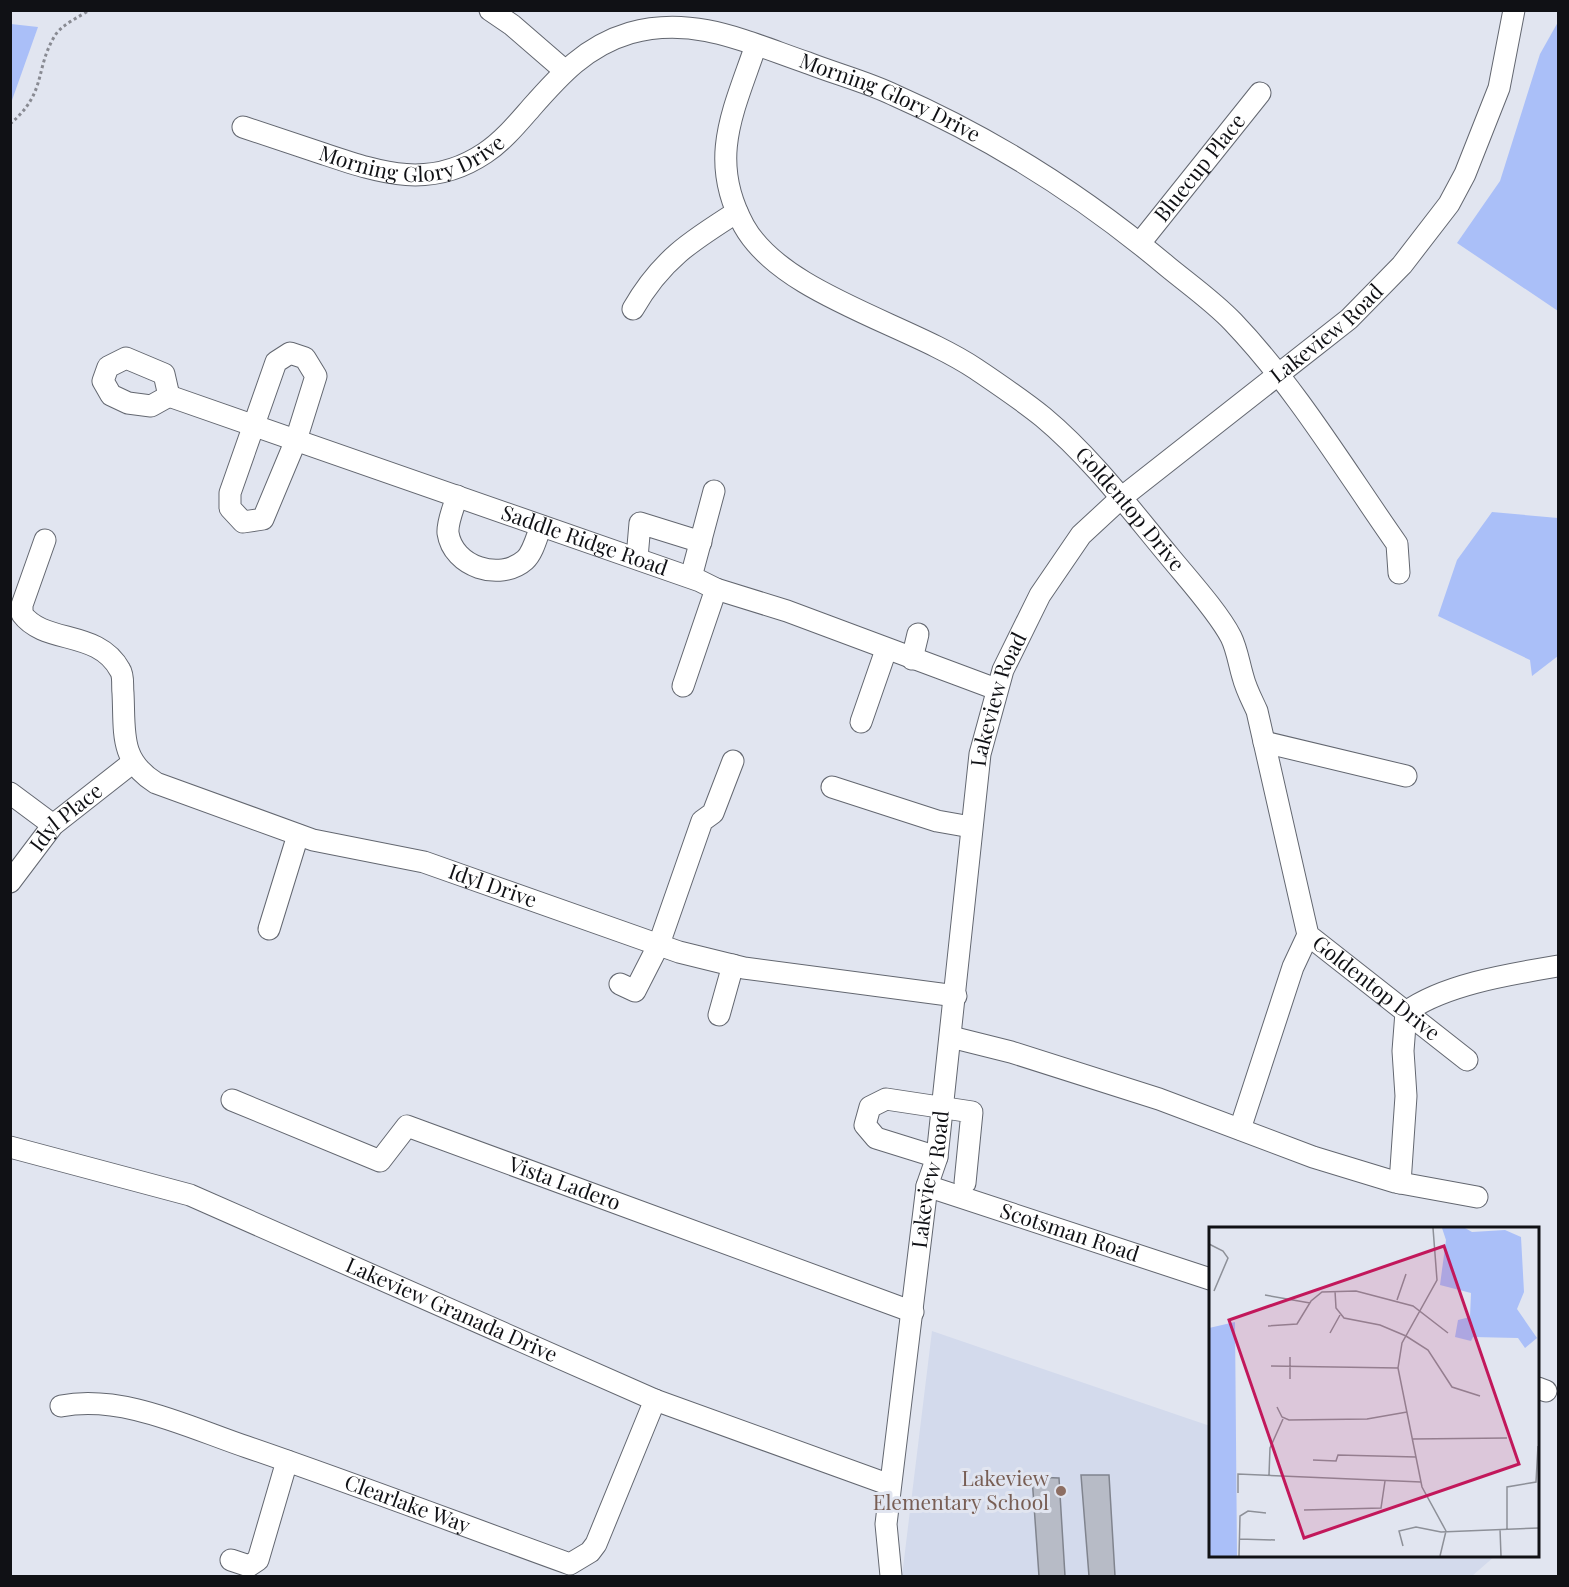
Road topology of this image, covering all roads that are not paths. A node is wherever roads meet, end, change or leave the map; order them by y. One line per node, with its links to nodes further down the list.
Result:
1 (490, 10): 4 (street)
2 (1514, 10): 10 (street, Lakeview Road)
3 (756, 45): 4 (street, Morning Glory Drive); 7 (street, Goldentop Drive); 8 (street, Morning Glory Drive)
4 (564, 70): 6 (street, Morning Glory Drive)
5 (1260, 93): 8 (street, Bluecup Place)
6 (243, 127)
7 (737, 212): 9 (street); 16 (street, Goldentop Drive)
8 (1140, 243): 10 (street, Morning Glory Drive)
9 (633, 309)
10 (1278, 376): 16 (street, Lakeview Road); 21 (street, Morning Glory Drive)
11 (170, 396): 12 (street, Saddle Ridge Road)
12 (253, 426): 13 (street, Saddle Ridge Road); 13 (street); 13 (street)
13 (296, 440): 15 (street, Saddle Ridge Road)
14 (714, 491): 19 (street)
15 (457, 496): 17 (street, Saddle Ridge Road); 17 (street)
16 (1121, 498): 28 (street, Lakeview Road); 30 (street, Goldentop Drive)
17 (541, 526): 20 (street, Saddle Ridge Road)
18 (45, 540): 32 (street)
19 (701, 542): 20 (street); 22 (street)
20 (637, 558): 22 (street, Saddle Ridge Road)
21 (1399, 573)
22 (692, 578): 23 (street, Saddle Ridge Road)
23 (716, 589): 25 (street, Saddle Ridge Road); 27 (street)
24 (918, 634): 26 (street)
25 (886, 650): 26 (street, Saddle Ridge Road); 29 (street)
26 (912, 659): 28 (street, Saddle Ridge Road)
27 (683, 686)
28 (996, 689): 37 (street, Lakeview Road)
29 (861, 722)
30 (1264, 742): 33 (street); 41 (street, Goldentop Drive)
31 (733, 761): 42 (street)
32 (132, 763): 36 (street, Idyl Place); 38 (street, Idyl Drive)
33 (1406, 776)
34 (832, 787): 37 (street)
35 (10, 793): 36 (street)
36 (53, 825): 39 (street, Idyl Place)
37 (971, 827): 46 (street, Lakeview Road)
38 (298, 835): 40 (street); 42 (street, Idyl Drive)
39 (10, 882)
40 (269, 929)
41 (1308, 935): 47 (street, Goldentop Drive); 53 (street)
42 (659, 944): 43 (street, Idyl Drive); 45 (street)
43 (733, 965): 46 (street, Idyl Drive); 48 (street)
44 (1558, 966): 47 (street)
45 (620, 984)
46 (956, 996): 49 (street, Lakeview Road)
47 (1406, 1012): 50 (street, Goldentop Drive); 58 (street)
48 (719, 1015)
49 (951, 1037): 52 (street, Lakeview Road); 53 (street)
50 (1467, 1060)
51 (232, 1100): 62 (street, Vista Ladero)
52 (943, 1107): 55 (street); 56 (street, Lakeview Road); 56 (street)
53 (1240, 1130): 58 (street)
54 (10, 1147): 63 (street, Lakeview Granada Drive)
55 (968, 1150): 56 (street); 57 (street)
56 (937, 1153): 59 (street, Lakeview Road)
57 (965, 1183)
58 (1400, 1183): 60 (street)
59 (927, 1186): 61 (street, Scotsman Road); 62 (street, Lakeview Road)
60 (1477, 1197)
61 (1209, 1279)
62 (913, 1312): 66 (street, Lakeview Road)
63 (655, 1400): 65 (street, Clearlake Way); 66 (street, Lakeview Granada Drive)
64 (61, 1406): 65 (street, Clearlake Way)
65 (287, 1461): 67 (street)
66 (890, 1485): 68 (street, Lakeview Road)
67 (231, 1560)
68 (891, 1576)

